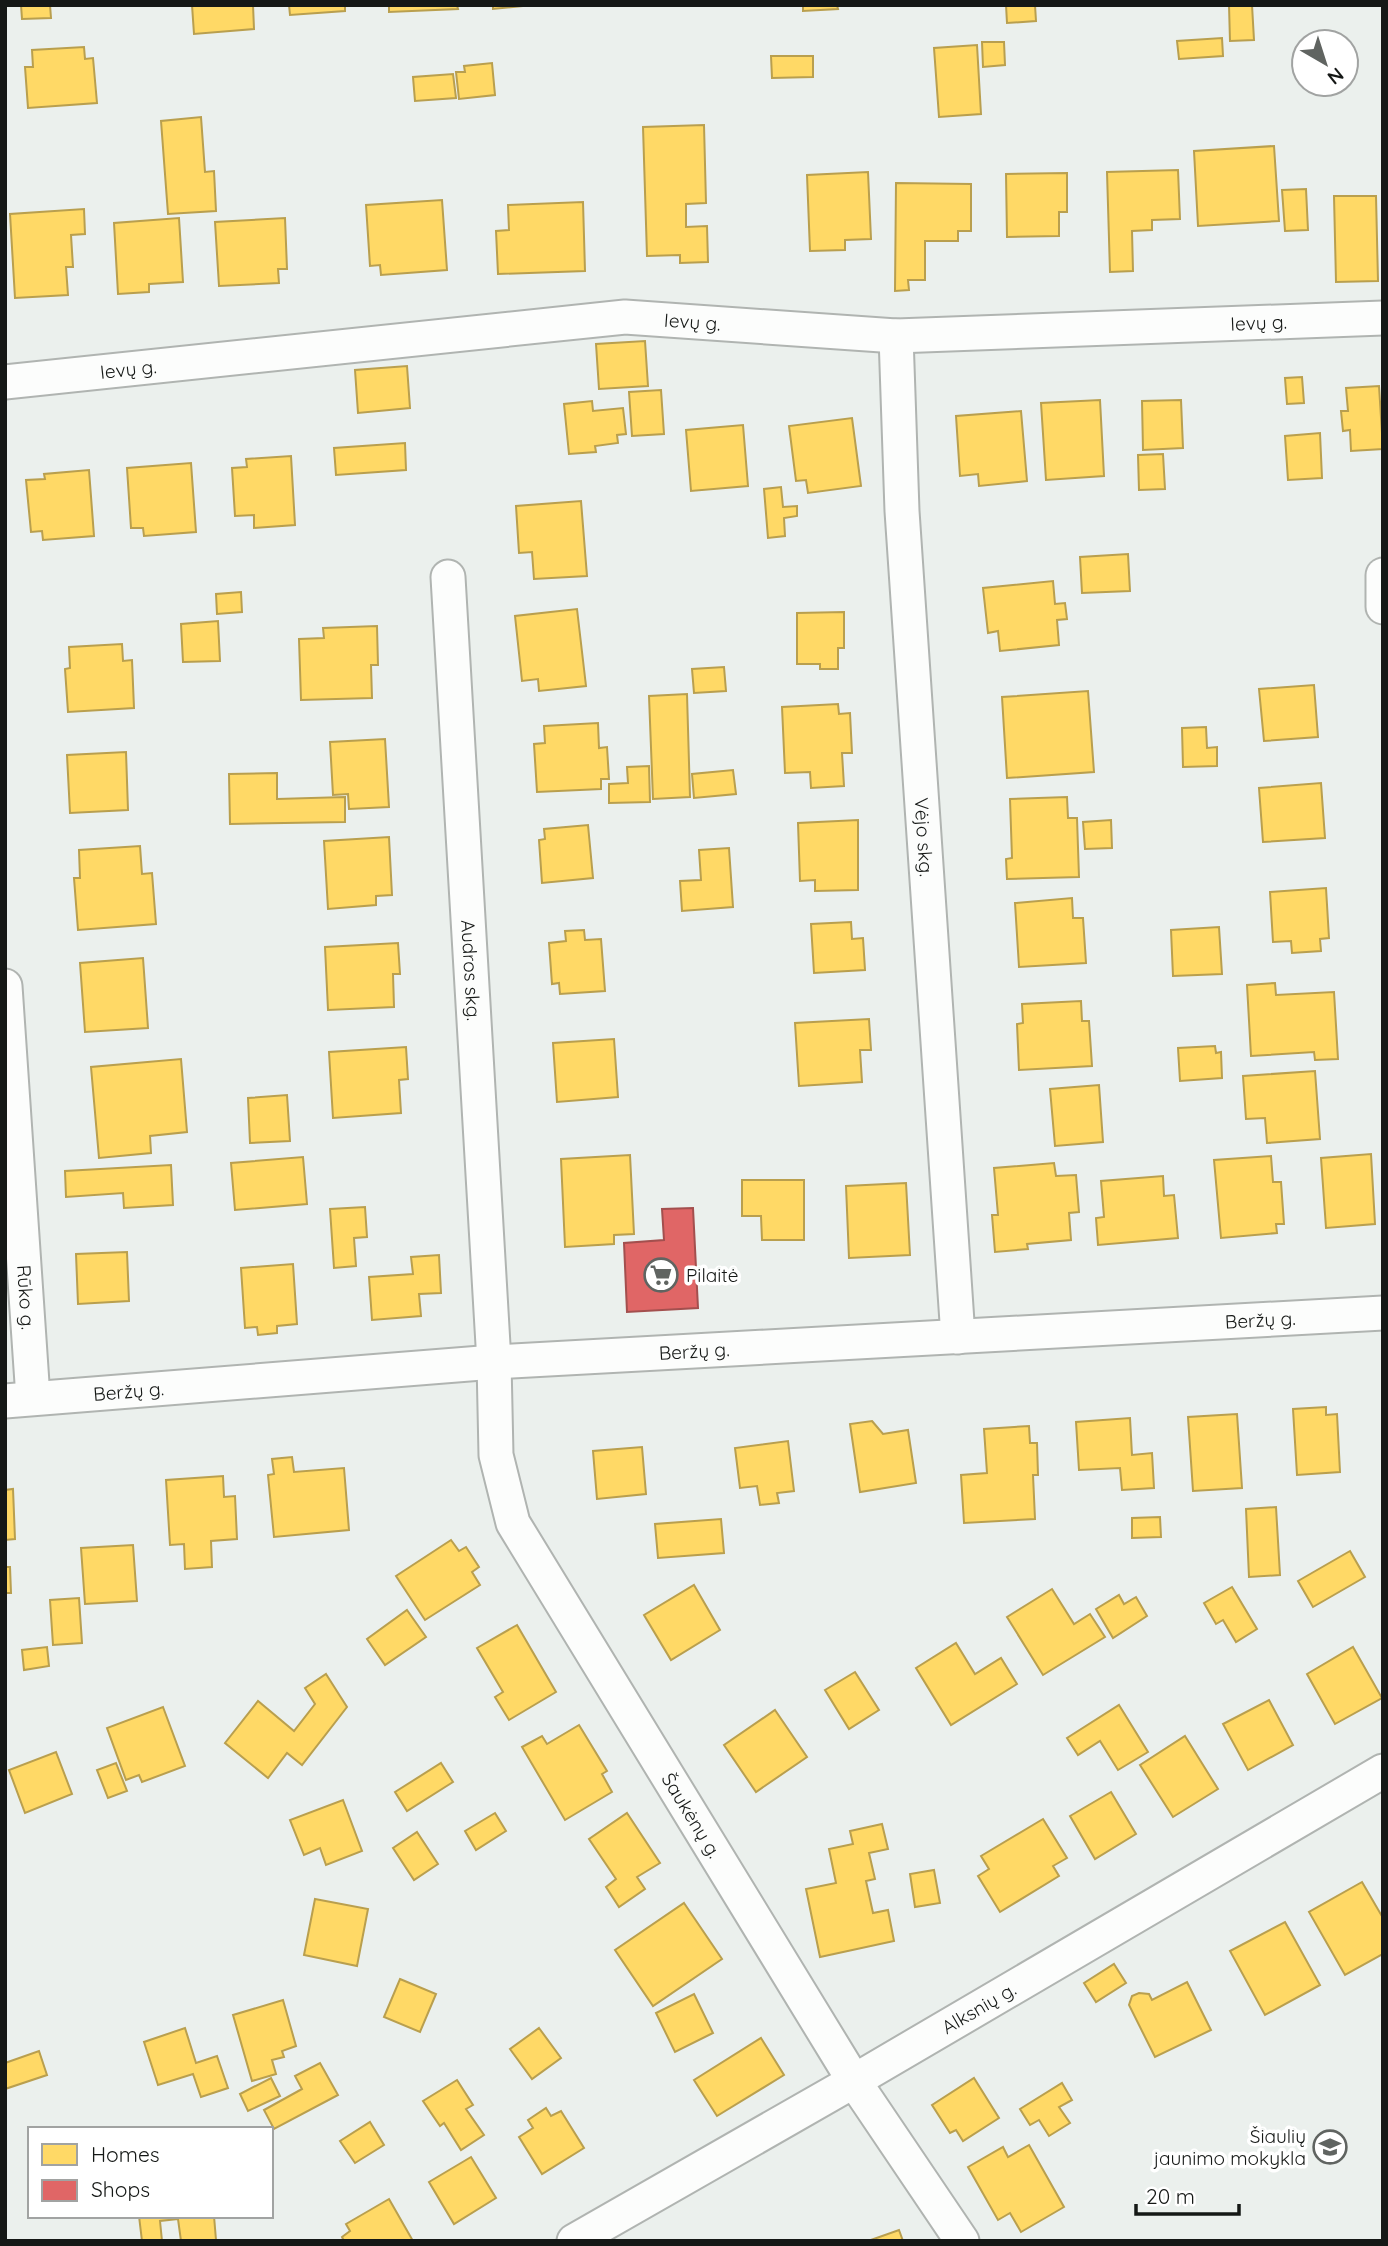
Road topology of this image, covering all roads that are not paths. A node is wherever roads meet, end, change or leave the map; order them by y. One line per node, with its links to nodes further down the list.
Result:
1 (1383, 318): 2 (street, Ievų g.)
2 (896, 336): 3 (street, Ievų g.); 9 (street, Vėjo skg.)
3 (5, 382)
4 (1383, 575): 6 (street)
5 (448, 577): 10 (street, Audros skg.)
6 (1383, 607)
7 (5, 986): 11 (street, Rūko g.)
8 (1383, 1313): 9 (street, Beržų g.)
9 (958, 1338): 10 (street, Beržų g.)
10 (494, 1362): 11 (street, Beržų g.); 13 (street, Šaukėnų g.)
11 (19, 1400)
12 (1383, 1771): 13 (street, Alksnių g.)
13 (854, 2081): 14 (street, Alksnių g.); 15 (street, Šaukėnų g.)
14 (574, 2241)
15 (962, 2241)

